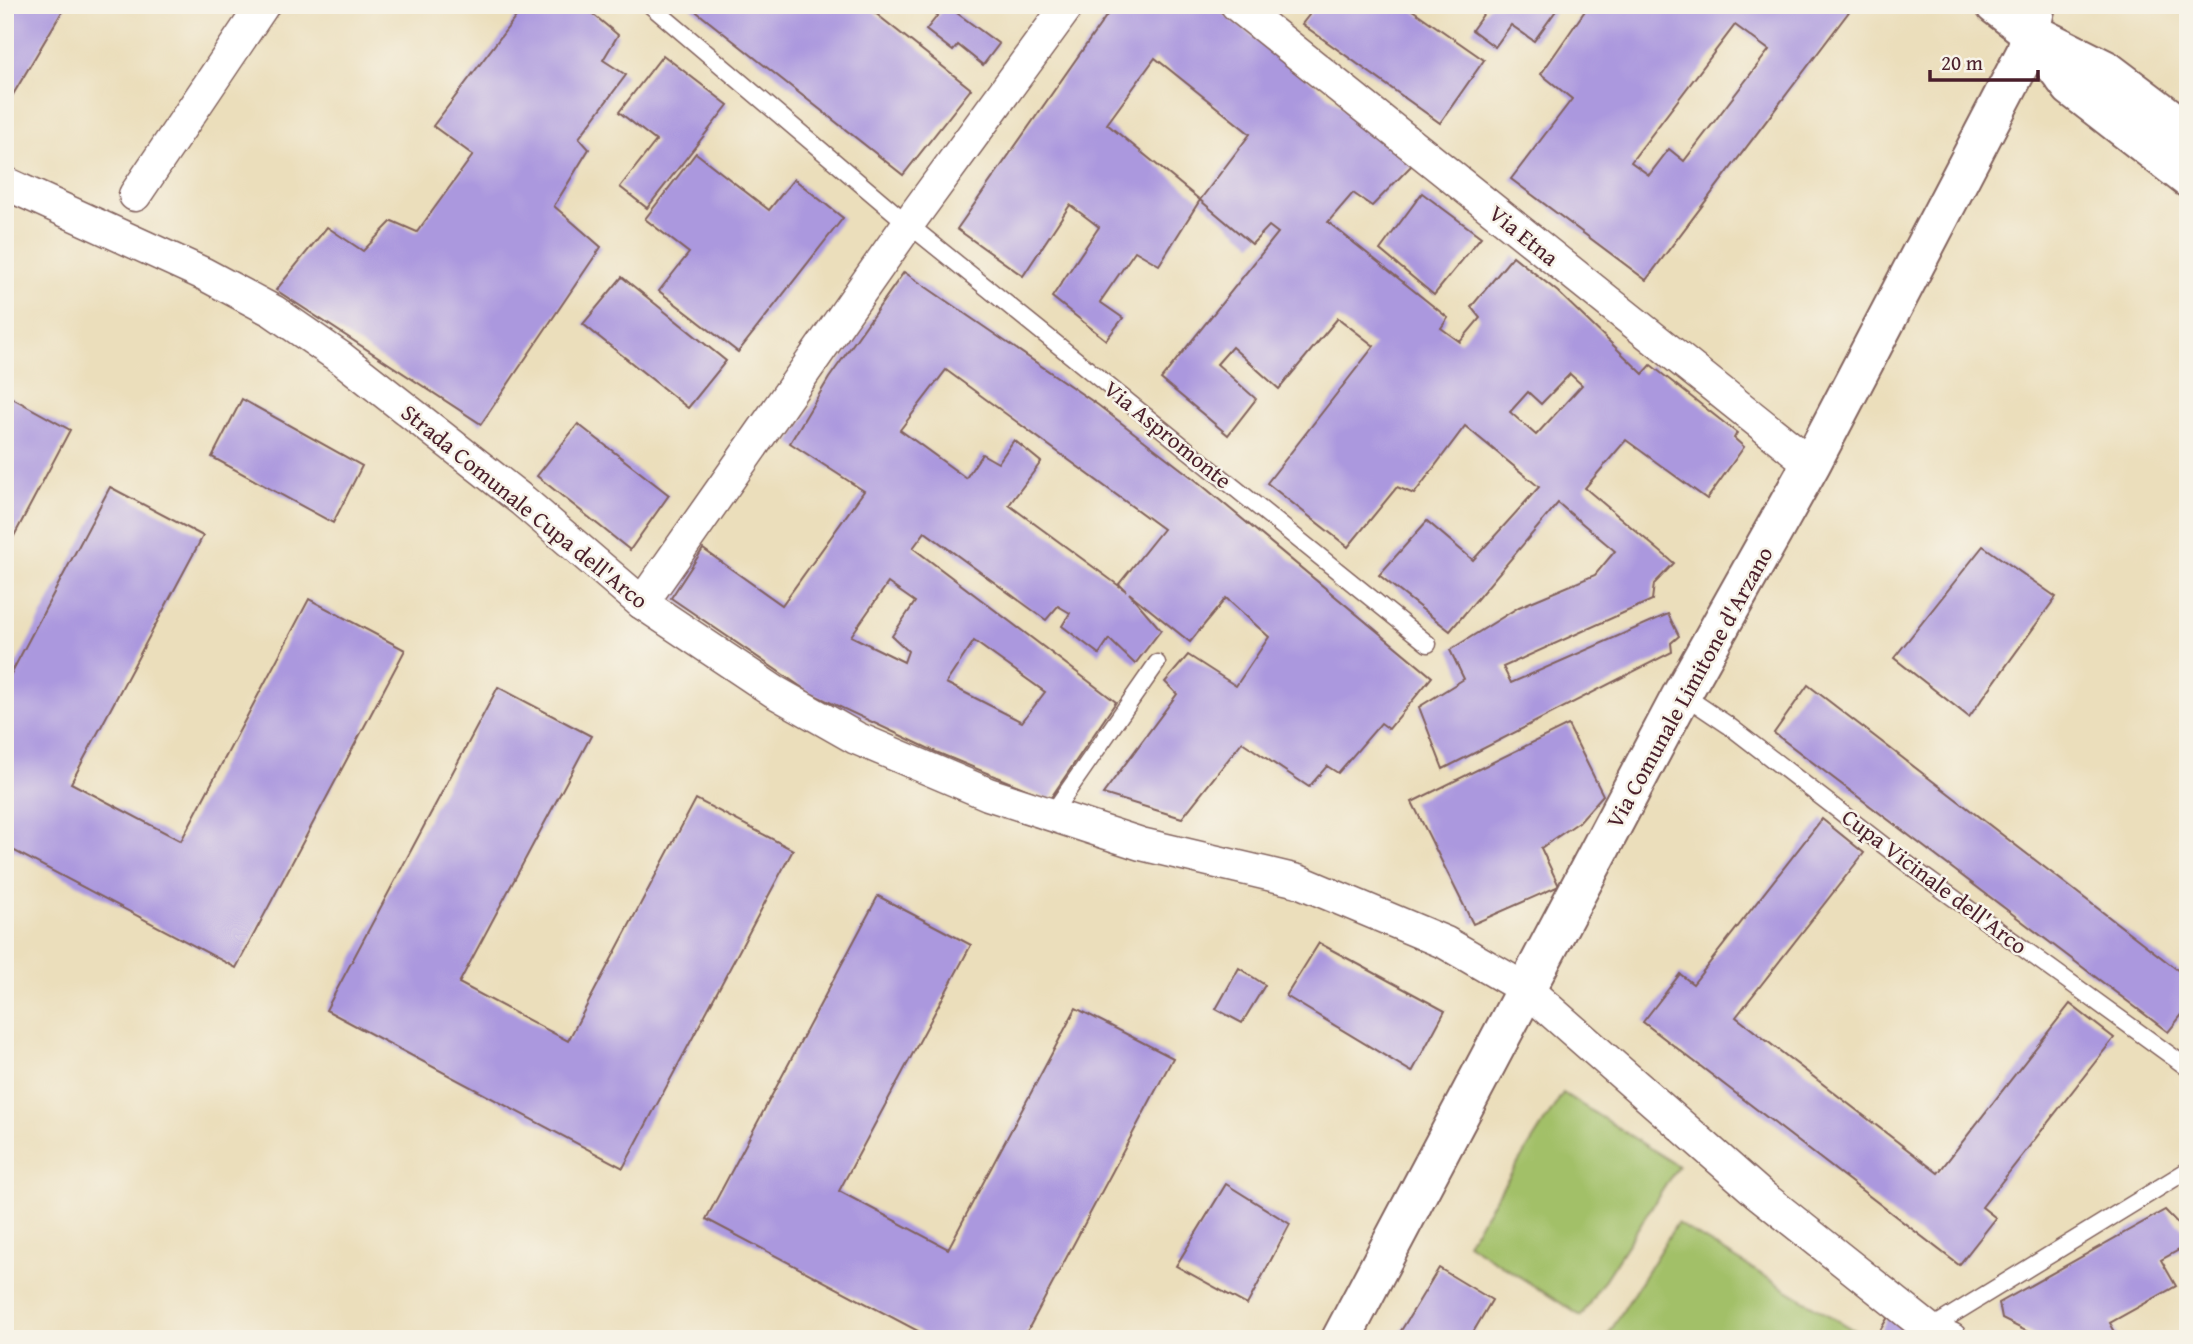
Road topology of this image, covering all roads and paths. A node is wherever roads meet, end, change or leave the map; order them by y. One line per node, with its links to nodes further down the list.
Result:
1 (263, 5): 10 (street)
2 (650, 5): 11 (lane, Via Aspromonte)
3 (1068, 5): 11 (street)
4 (1237, 5): 12 (street, Via Etna)
5 (1995, 5): 6 (main road)
6 (2033, 19): 7 (main road); 8 (main road); 12 (main road, Via Comunale Limitone d'Arzano)
7 (2188, 132)
8 (2188, 178)
9 (5, 183): 13 (street, Strada Comunale Cupa dell'Arco)
10 (135, 195)
11 (908, 224): 13 (street); 14 (lane, Via Aspromonte)
12 (1811, 464): 16 (main road, Via Comunale Limitone d'Arzano)
13 (642, 603): 17 (street, Strada Comunale Cupa dell'Arco)
14 (1428, 644)
15 (1157, 663): 17 (lane)
16 (1682, 694): 18 (main road, Via Comunale Limitone d'Arzano); 19 (lane, Cupa Vicinale dell'Arco)
17 (1051, 815): 18 (street, Strada Comunale Cupa dell'Arco)
18 (1527, 990): 21 (street); 22 (main road, Via Comunale Limitone d'Arzano)
19 (2188, 1068)
20 (2188, 1170): 21 (lane)
21 (1940, 1334)
22 (1341, 1339)

